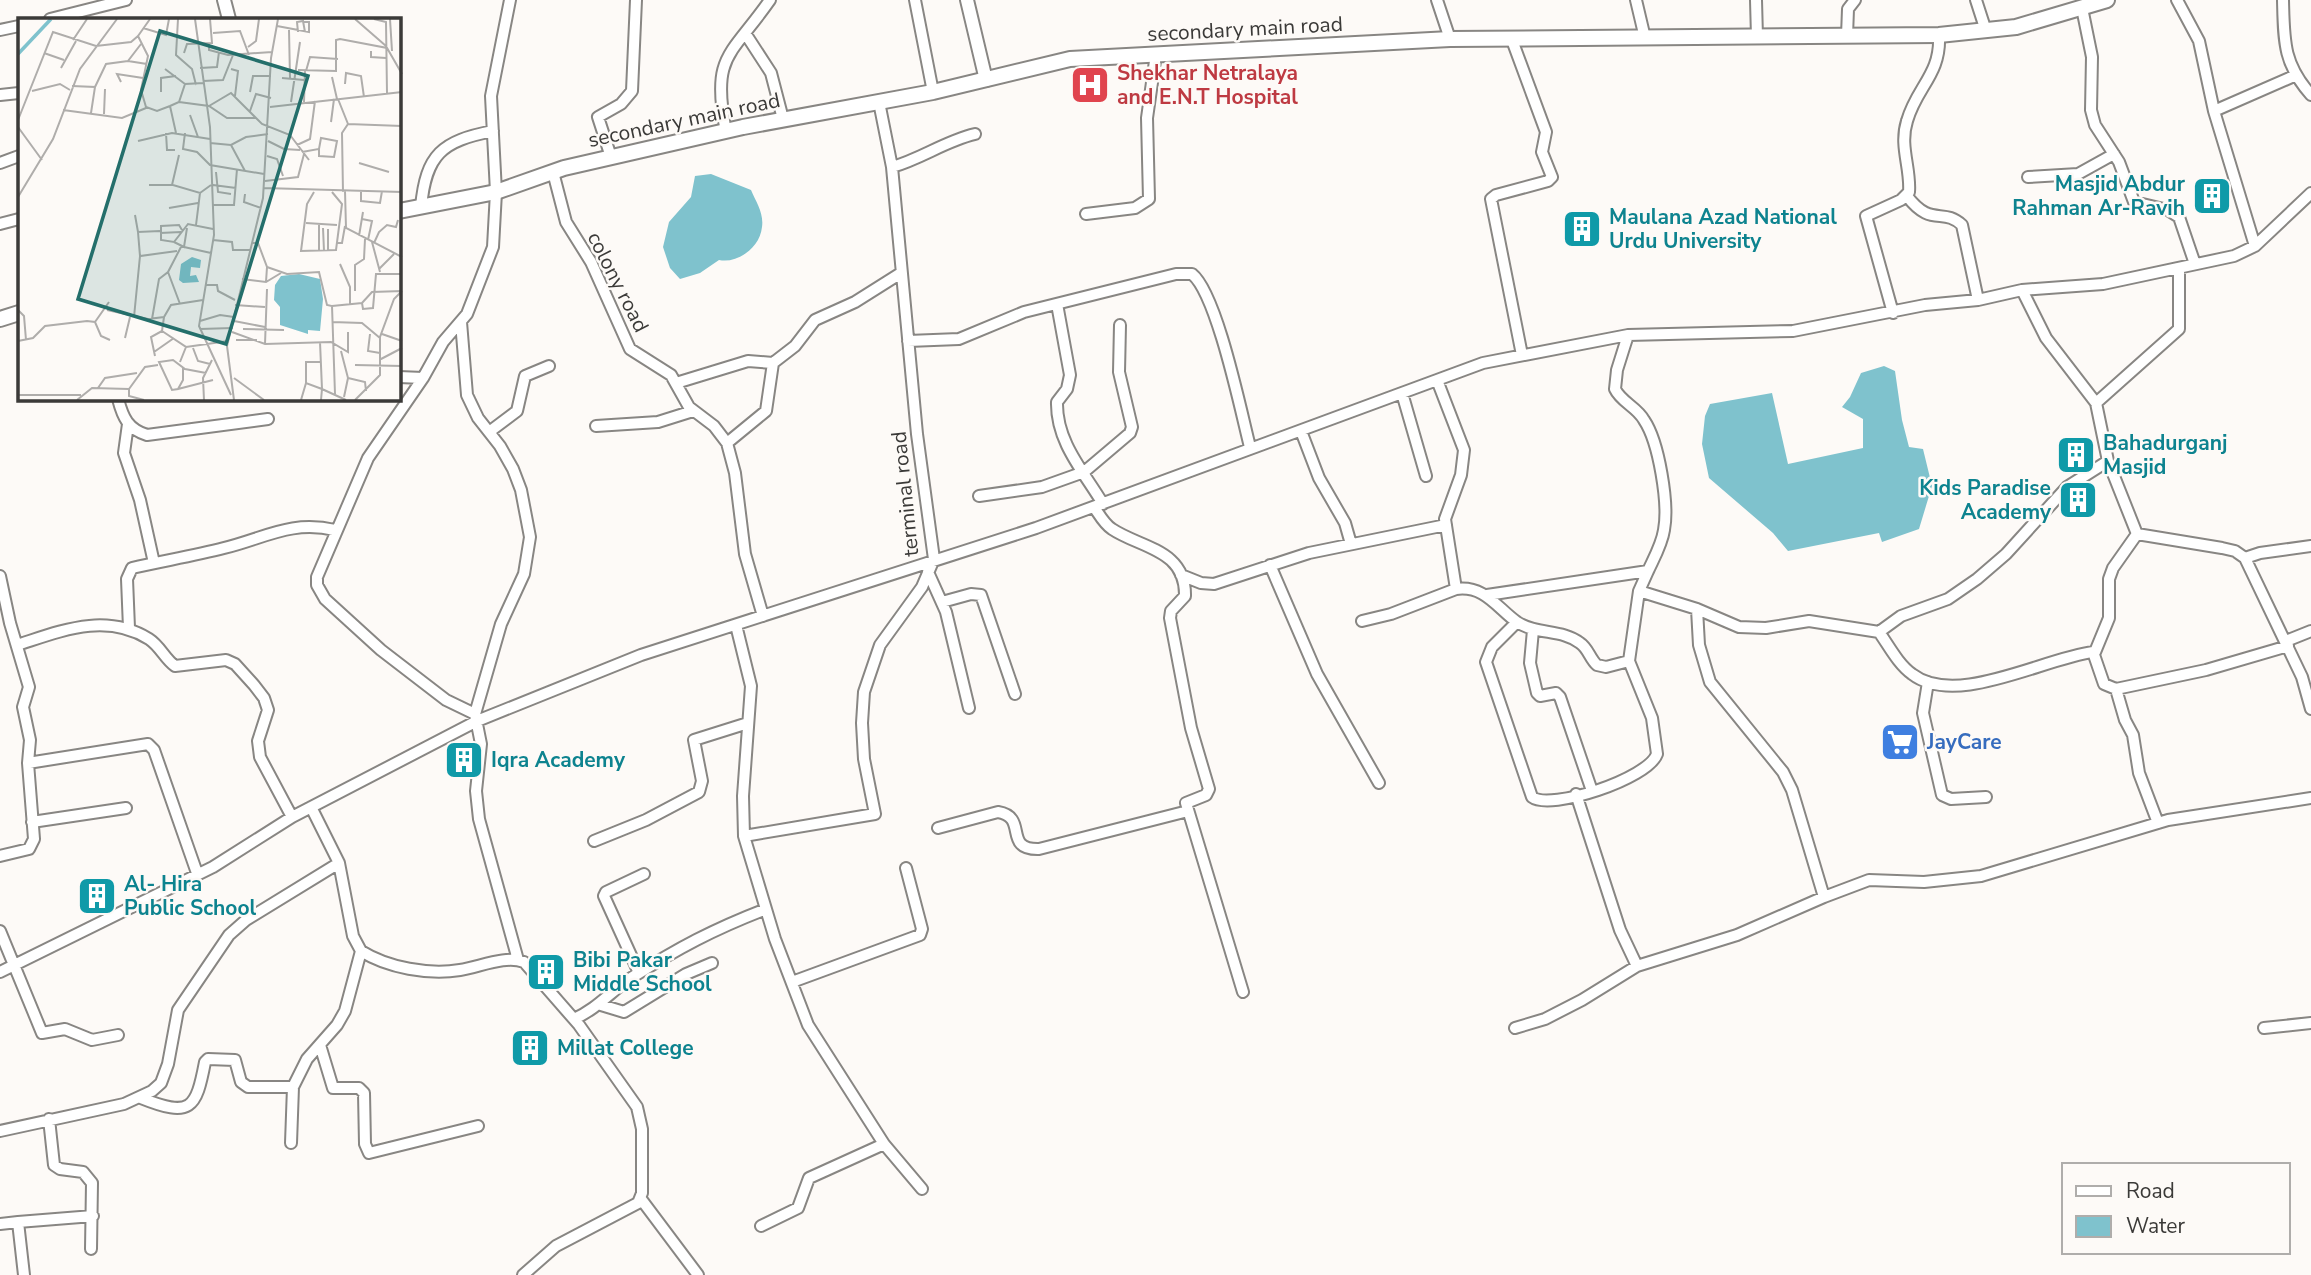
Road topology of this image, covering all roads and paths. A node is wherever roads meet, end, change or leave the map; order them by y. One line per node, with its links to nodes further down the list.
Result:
1 (126, 0): 17 (street)
2 (224, 0): 18 (street)
3 (510, 0): 39 (street)
4 (636, 0): 44 (street)
5 (770, 0): 22 (street)
6 (915, 0): 32 (street)
7 (967, 0): 31 (street)
8 (1437, 0): 27 (street)
9 (1636, 0): 26 (street)
10 (1756, 0): 25 (street)
11 (1856, 0): 24 (street)
12 (1976, 0): 21 (street)
13 (2107, 0): 16 (main road, secondary main road)
14 (2177, 0): 37 (street)
15 (2283, 0): 30 (street)
16 (2082, 8): 21 (main road, secondary main road); 42 (street)
17 (54, 18)
18 (229, 18)
19 (18, 26): 20 (street)
20 (0, 30)
21 (1986, 32): 23 (main road, secondary main road)
22 (745, 33): 38 (street); 40 (street)
23 (1939, 35): 24 (main road, secondary main road); 51 (street)
24 (1847, 36): 25 (main road, secondary main road)
25 (1756, 37): 26 (main road, secondary main road)
26 (1645, 38): 28 (main road, secondary main road)
27 (1450, 39): 28 (main road, secondary main road); 29 (main road, secondary main road)
28 (1512, 40): 71 (street)
29 (1156, 54): 31 (main road, secondary main road); 54 (street)
30 (2294, 76): 35 (street); 37 (street)
31 (986, 80): 32 (main road, secondary main road)
32 (933, 92): 36 (main road, secondary main road)
33 (18, 93): 34 (street)
34 (0, 95)
35 (2311, 95)
36 (879, 102): 38 (main road, secondary main road); 46 (street, terminal road)
37 (2214, 111): 57 (street)
38 (783, 119): 40 (main road, secondary main road)
39 (493, 131): 49 (street); 52 (street)
40 (726, 132): 44 (main road, secondary main road)
41 (975, 134): 46 (street)
42 (2114, 154): 48 (street); 58 (street)
43 (18, 156): 45 (street)
44 (611, 157): 47 (main road, secondary main road)
45 (0, 163)
46 (892, 167): 60 (street, terminal road)
47 (553, 172): 49 (main road, secondary main road); 77 (street, colony road)
48 (2028, 177)
49 (496, 192): 52 (main road, secondary main road); 67 (street)
50 (2311, 193): 57 (street)
51 (1907, 196): 62 (street); 65 (street)
52 (421, 207): 53 (main road, secondary main road)
53 (401, 211)
54 (1086, 215)
55 (18, 219): 56 (street)
56 (0, 224)
57 (2255, 246): 58 (street)
58 (2195, 264): 59 (street)
59 (2179, 268): 61 (street); 80 (street)
60 (901, 273): 70 (street, terminal road); 72 (street)
61 (2022, 290): 62 (street); 80 (street)
62 (1978, 300): 65 (street)
63 (1056, 304): 70 (street); 88 (street); 90 (street)
64 (18, 313): 66 (main road)
65 (1893, 313): 69 (street)
66 (0, 319)
67 (460, 322): 75 (street); 86 (street)
68 (1120, 325): 90 (street)
69 (1628, 335): 71 (street); 103 (street)
70 (908, 341): 100 (street, terminal road)
71 (1522, 355): 76 (street)
72 (773, 363): 77 (street); 87 (street)
73 (549, 366): 86 (street)
74 (401, 377): 75 (street)
75 (423, 378): 95 (street)
76 (1437, 380): 78 (street); 94 (street)
77 (676, 383): 81 (street, colony road)
78 (1402, 393): 85 (street); 91 (street)
79 (119, 401): 83 (street)
80 (2096, 403): 89 (street)
81 (692, 411): 84 (street); 87 (street, colony road)
82 (268, 419): 83 (street)
83 (128, 424): 101 (street)
84 (596, 426)
85 (1301, 431): 88 (street); 97 (street)
86 (489, 432): 129 (street)
87 (727, 443): 112 (street)
88 (1250, 447): 93 (street)
89 (2108, 461): 96 (street); 119 (street)
90 (1084, 472): 92 (street); 93 (street)
91 (1426, 477)
92 (979, 496)
93 (1098, 505): 100 (street); 105 (street)
94 (1446, 525): 97 (street); 107 (street)
95 (335, 530): 101 (street); 129 (street)
96 (2137, 534): 99 (street); 122 (street)
97 (1351, 544): 102 (street)
98 (2311, 546): 99 (street)
99 (2245, 558): 120 (street)
100 (934, 559): 104 (street, terminal road); 112 (street)
101 (154, 563): 116 (street)
102 (1269, 565): 105 (street); 132 (street)
103 (1648, 570): 108 (street); 109 (street)
104 (928, 572): 110 (street); 144 (street, terminal road)
105 (1181, 575): 139 (street)
106 (0, 576): 121 (street)
107 (1456, 589): 109 (street); 113 (street)
108 (1639, 591): 111 (street); 123 (street)
109 (1486, 595): 114 (street)
110 (942, 602): 126 (street); 127 (street)
111 (1696, 609): 119 (street); 151 (street)
112 (763, 616): 115 (street)
113 (1362, 621)
114 (1517, 622): 117 (street); 134 (street)
115 (736, 625): 129 (street); 130 (street)
116 (129, 628): 121 (street); 140 (street)
117 (1533, 630): 123 (street); 133 (street)
118 (2311, 631): 120 (street)
119 (1879, 632): 124 (street)
120 (2287, 644): 125 (street); 128 (street)
121 (17, 645): 131 (street)
122 (2095, 652): 124 (street); 125 (street)
123 (1629, 661): 133 (street)
124 (1928, 682): 135 (street)
125 (2116, 689): 142 (street)
126 (1015, 695)
127 (969, 708)
128 (2311, 709)
129 (476, 718): 137 (street); 155 (street)
130 (748, 723): 144 (street); 145 (street)
131 (29, 763): 141 (street); 149 (street)
132 (1379, 783)
133 (1592, 791): 134 (street)
134 (1576, 794): 158 (street)
135 (1986, 797)
136 (2311, 798): 142 (street)
137 (311, 807): 140 (street); 147 (street)
138 (126, 808): 141 (street)
139 (1188, 811): 143 (street); 162 (street)
140 (292, 817): 149 (street)
141 (32, 822): 146 (street)
142 (2158, 823): 151 (street)
143 (938, 828)
144 (744, 836): 152 (street)
145 (594, 841)
146 (0, 856)
147 (338, 863): 154 (street); 171 (street)
148 (906, 868): 161 (street)
149 (197, 873): 157 (street)
150 (644, 874): 160 (street)
151 (1824, 897): 158 (street)
152 (766, 909): 160 (street); 161 (street)
153 (0, 931): 157 (street)
154 (361, 951): 155 (street); 169 (street)
155 (518, 960): 164 (street)
156 (712, 963): 163 (street)
157 (15, 966): 159 (street); 168 (street)
158 (1637, 966): 166 (street)
159 (0, 972)
160 (639, 973): 163 (street)
161 (792, 982): 176 (street)
162 (1243, 992)
163 (601, 1005): 164 (street)
164 (574, 1019): 178 (street)
165 (2311, 1023): 167 (street)
166 (1515, 1028)
167 (2264, 1028)
168 (118, 1035)
169 (320, 1045): 170 (street); 173 (street)
170 (293, 1087): 171 (street); 175 (street)
171 (141, 1098): 172 (street)
172 (49, 1119): 174 (street); 179 (street)
173 (478, 1126)
174 (0, 1131)
175 (291, 1143)
176 (884, 1144): 177 (street); 182 (street)
177 (922, 1189)
178 (640, 1199): 185 (street); 186 (street)
179 (93, 1216): 180 (street); 183 (street)
180 (18, 1222): 181 (street); 184 (street)
181 (0, 1224)
182 (761, 1226)
183 (90, 1248)
184 (24, 1275)
185 (523, 1275)
186 (698, 1275)

